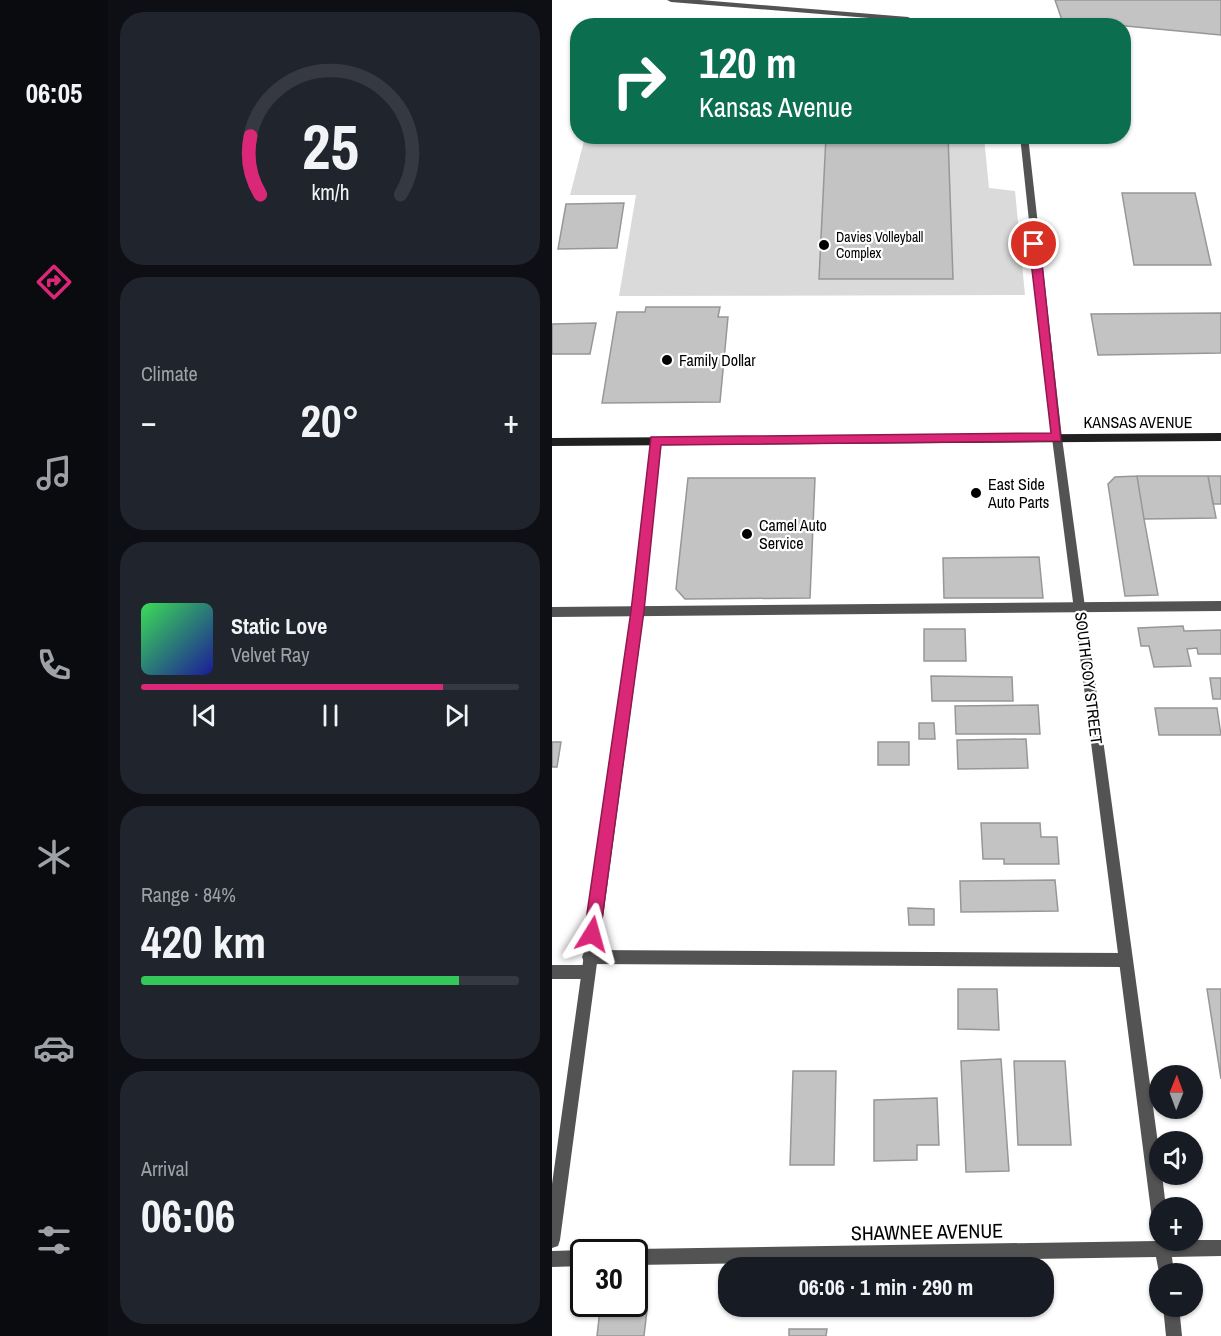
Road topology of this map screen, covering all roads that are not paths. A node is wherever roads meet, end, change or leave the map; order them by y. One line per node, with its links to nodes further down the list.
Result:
1 (671, 0): 2 (street)
2 (896, 18)
3 (1025, 144): 5 (street, SOUTH COY STREET)
4 (1221, 437): 5 (main road, KANSAS AVENUE)
5 (1057, 438): 6 (main road, KANSAS AVENUE); 9 (street, SOUTH COY STREET)
6 (656, 441): 7 (main road, KANSAS AVENUE); 10 (street)
7 (552, 442)
8 (1221, 606): 9 (street)
9 (1080, 608): 10 (street); 13 (street, SOUTH COY STREET)
10 (638, 611): 11 (street); 12 (street)
11 (552, 612)
12 (589, 957): 13 (street); 15 (street)
13 (1125, 960): 16 (street, SOUTH COY STREET)
14 (552, 972): 15 (street)
15 (588, 972): 17 (street)
16 (1157, 1197)
17 (552, 1240)
18 (1149, 1245): 21 (street, SHAWNEE AVENUE)
19 (1203, 1247): 20 (street, SHAWNEE AVENUE)
20 (1221, 1248)
21 (648, 1257)
22 (570, 1258): 23 (street)
23 (552, 1259)
24 (1171, 1317): 25 (street)
25 (1174, 1336)

